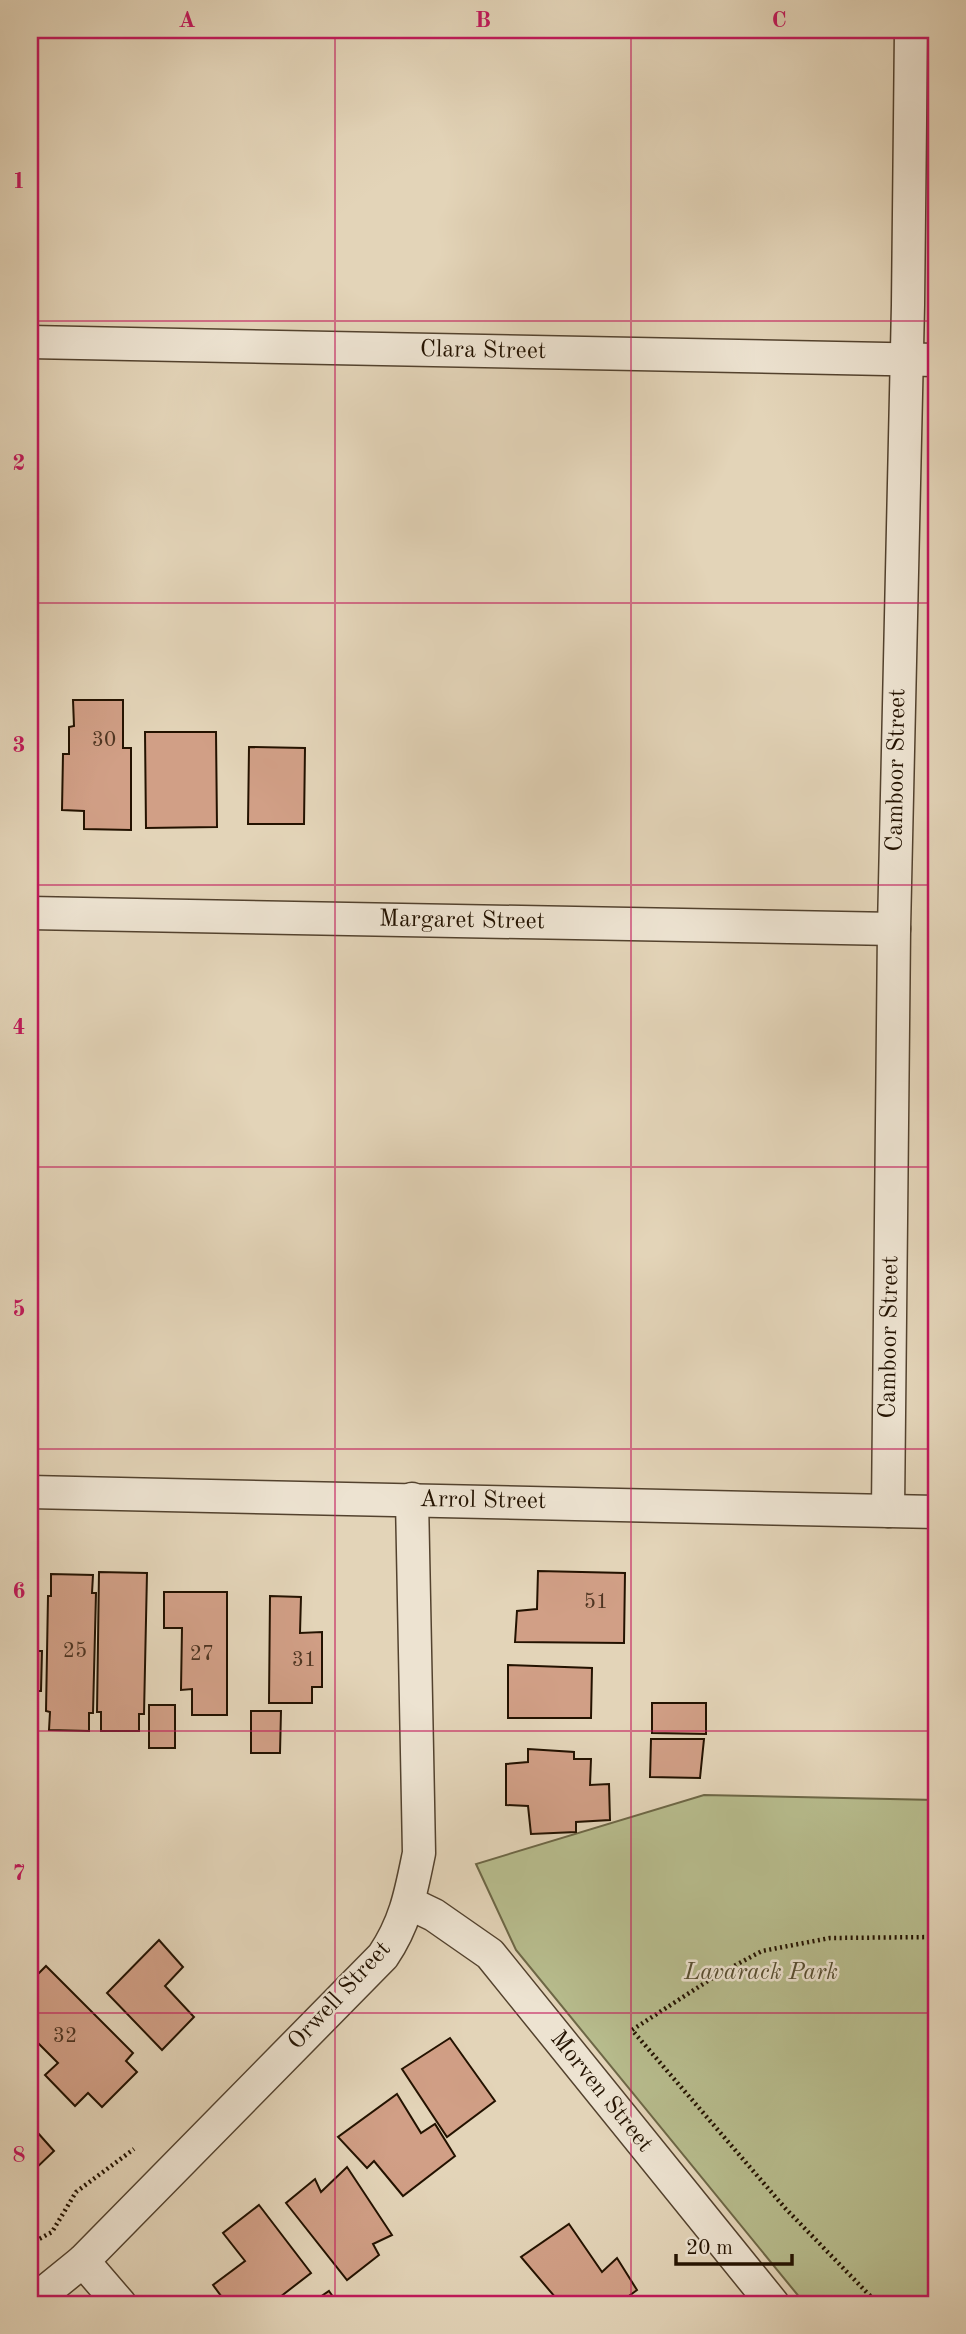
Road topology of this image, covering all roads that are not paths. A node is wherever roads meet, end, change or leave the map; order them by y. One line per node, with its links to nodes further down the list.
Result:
1 (911, 30): 3 (street, Camboor Street)
2 (30, 342): 3 (street, Clara Street)
3 (921, 360): 5 (street, Camboor Street)
4 (30, 913): 5 (street, Margaret Street)
5 (894, 929): 8 (street, Camboor Street)
6 (30, 1492): 7 (street, Arrol Street)
7 (412, 1499): 8 (street, Arrol Street); 10 (street, Orwell Street)
8 (888, 1511): 9 (street, Arrol Street)
9 (936, 1512)
10 (409, 1903): 11 (street, Orwell Street); 14 (street, Morven Street)
11 (83, 2261): 12 (street, Orwell Street); 13 (street)
12 (30, 2304)
13 (120, 2304)
14 (773, 2304)

